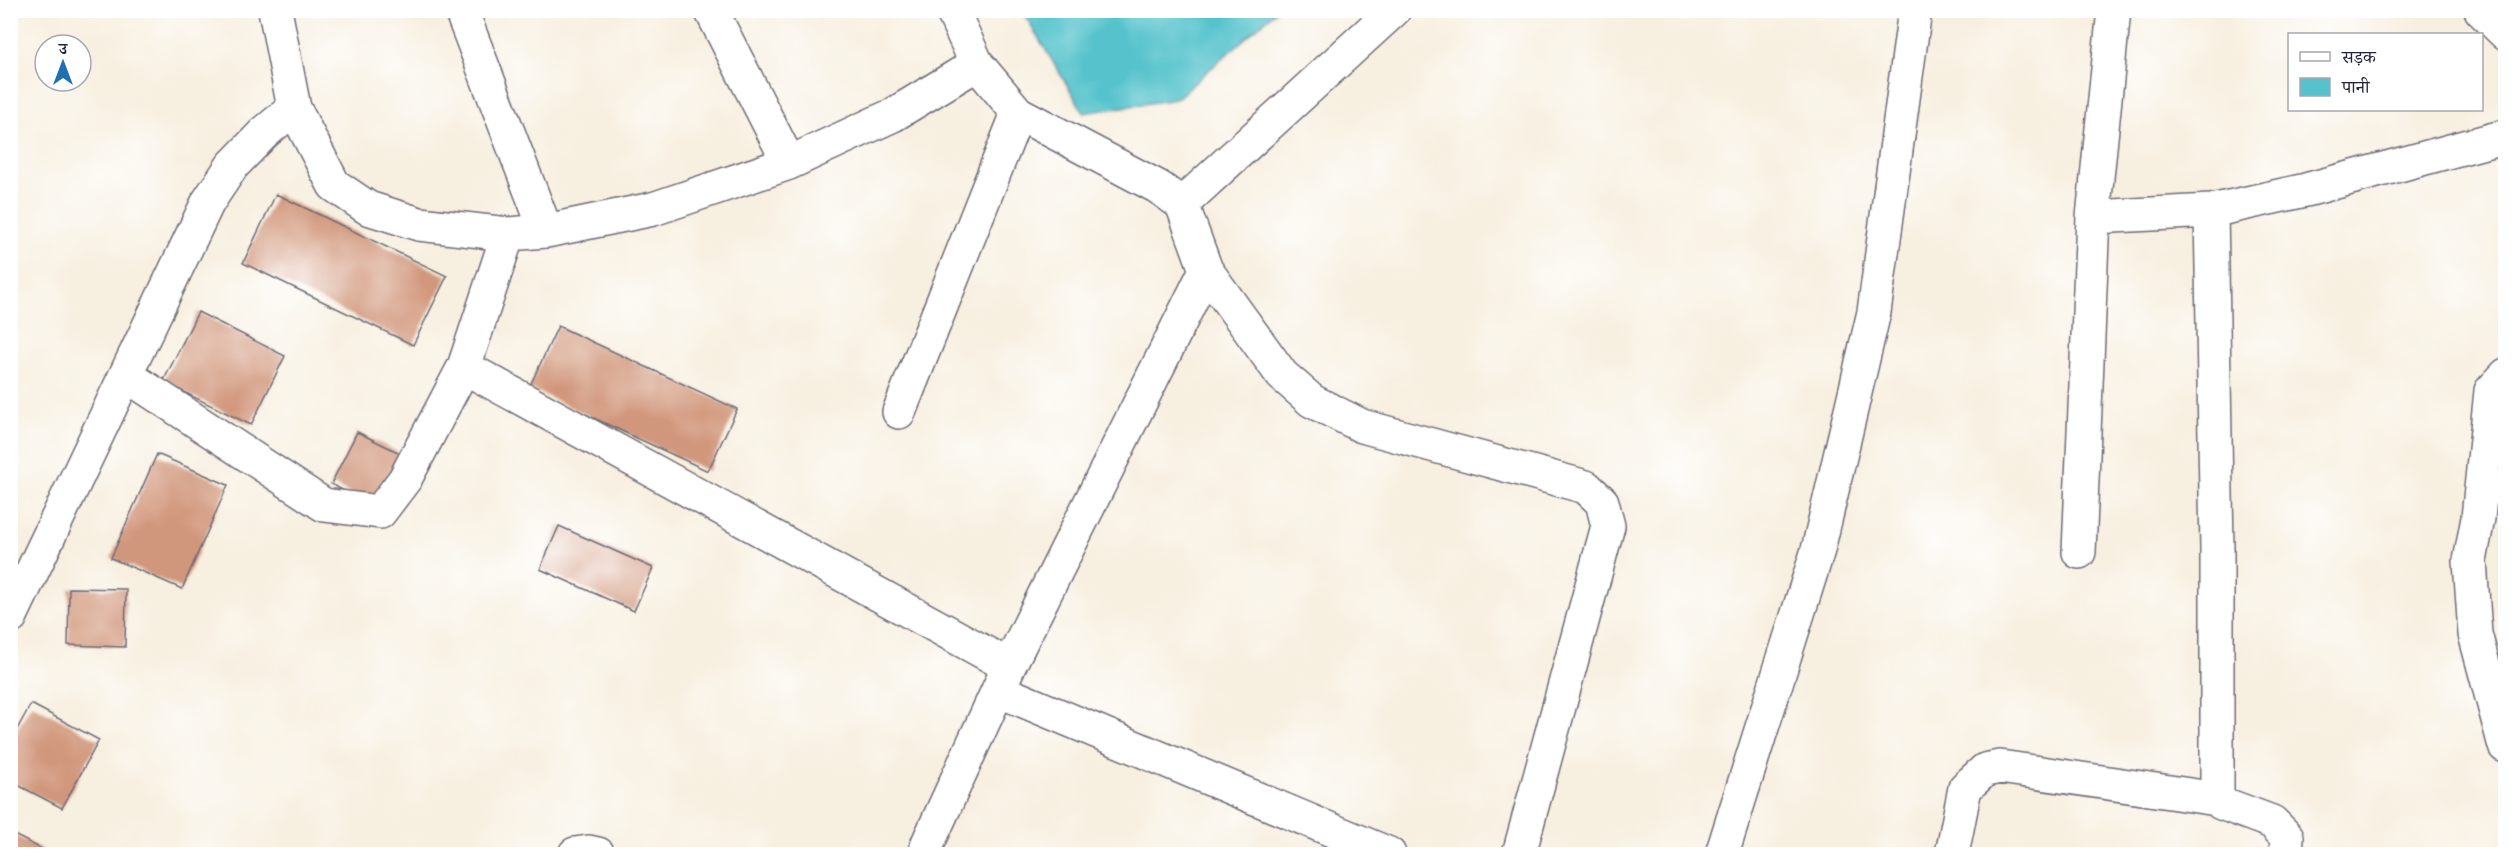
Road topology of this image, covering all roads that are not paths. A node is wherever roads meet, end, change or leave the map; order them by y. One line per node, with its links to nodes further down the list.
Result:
1 (275, 10): 11 (street)
2 (461, 10): 18 (street)
3 (711, 10): 14 (street)
4 (952, 10): 10 (street)
5 (1394, 10): 15 (street)
6 (1915, 10): 35 (street)
7 (2114, 10): 17 (street)
8 (2481, 10): 9 (street)
9 (2505, 34)
10 (977, 64): 12 (street); 14 (street)
11 (294, 108): 19 (street); 22 (street)
12 (1018, 113): 15 (street); 24 (street)
13 (2505, 136): 16 (street)
14 (789, 163): 18 (street)
15 (1182, 204): 20 (street)
16 (2211, 211): 17 (street); 29 (street)
17 (2093, 217): 25 (street)
18 (546, 231): 19 (street)
19 (508, 234): 21 (street)
20 (1206, 270): 27 (street); 34 (street)
21 (464, 367): 22 (street); 27 (street)
22 (126, 375): 26 (street)
23 (2505, 375): 28 (street)
24 (899, 412)
25 (2079, 552)
26 (10, 618)
27 (1004, 678): 32 (street); 33 (street)
28 (2505, 746)
29 (2217, 799): 36 (street); 37 (street)
30 (575, 855): 31 (street)
31 (598, 855)
32 (925, 855)
33 (1389, 855)
34 (1519, 855)
35 (1722, 855)
36 (1952, 855)
37 (2286, 855)

